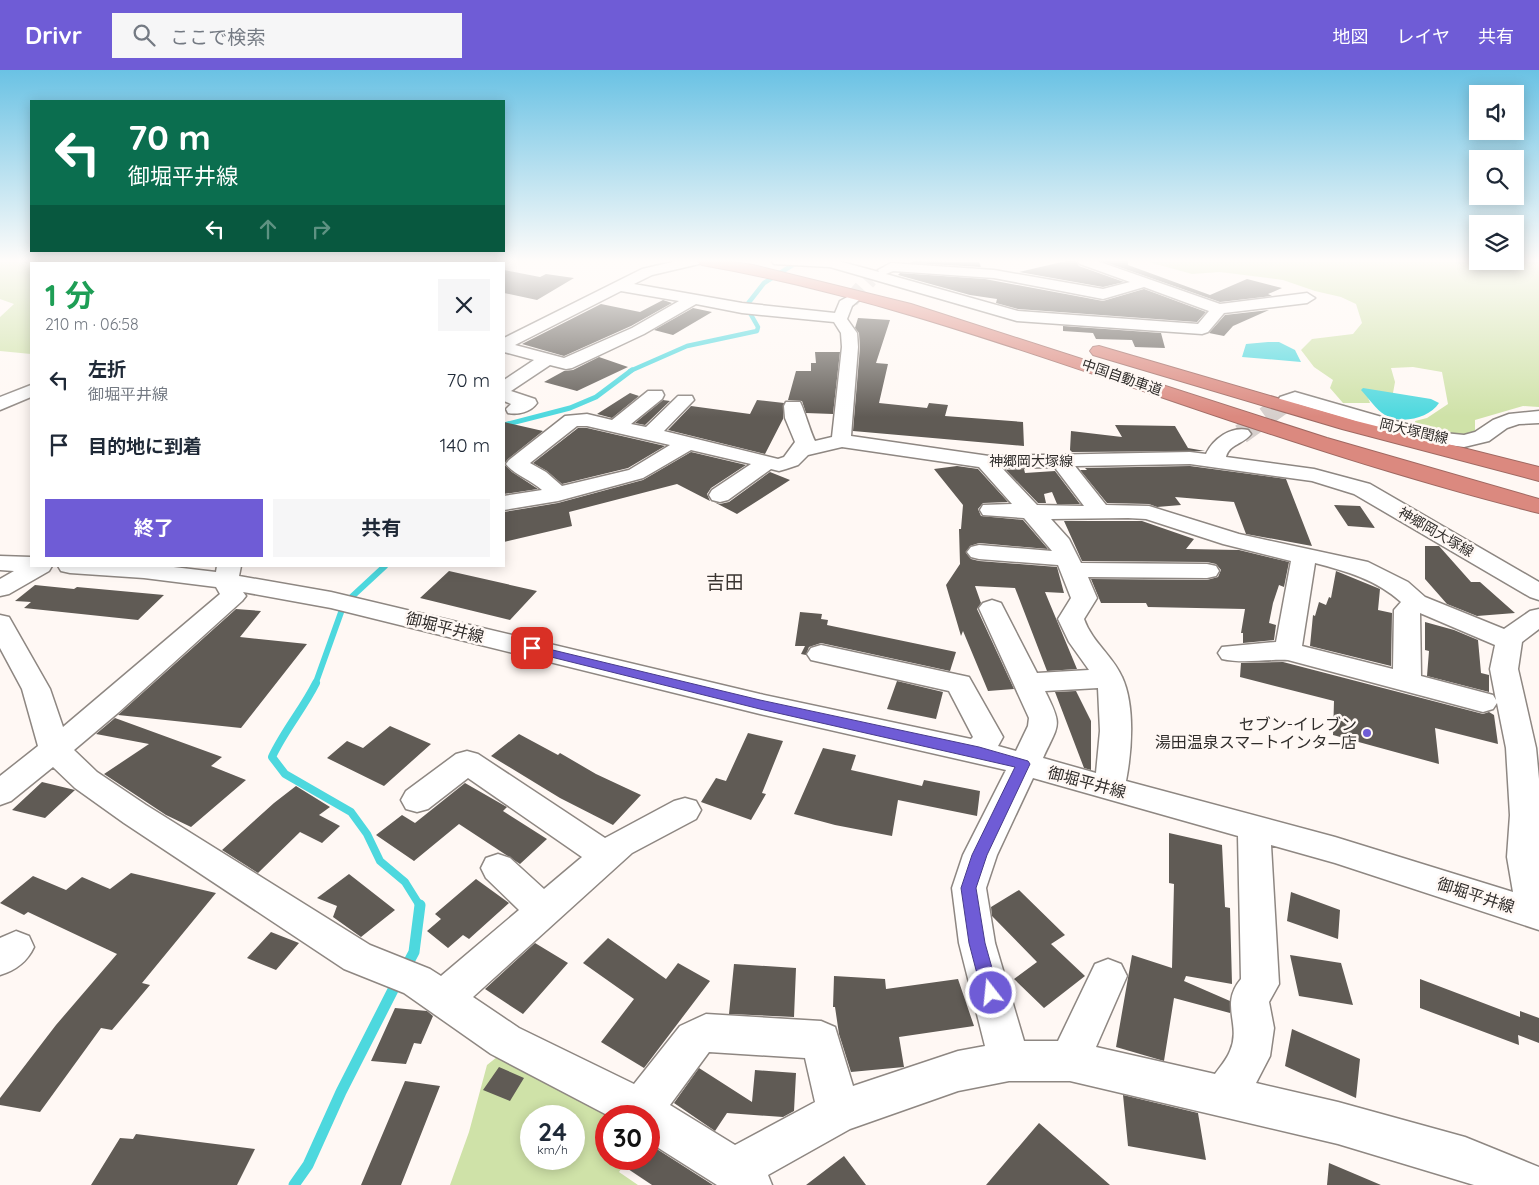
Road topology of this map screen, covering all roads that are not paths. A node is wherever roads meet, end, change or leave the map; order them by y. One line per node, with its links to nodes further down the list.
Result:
1 (566, 313): 11 (street)
2 (670, 313): 13 (street)
3 (788, 313): 10 (street)
4 (843, 313): 10 (street)
5 (924, 313): 14 (highway, 中国自動車道)
6 (957, 313): 34 (highway, 中国自動車道)
7 (971, 313): 33 (highway)
8 (1006, 313): 9 (street)
9 (1216, 313)
10 (839, 318): 26 (street)
11 (505, 344)
12 (505, 345): 13 (street)
13 (548, 359): 15 (street)
14 (1101, 370): 38 (highway, 中国自動車道); 42 (highway)
15 (505, 387)
16 (30, 390): 20 (street)
17 (655, 394): 23 (street)
18 (685, 400): 24 (street)
19 (1287, 402): 22 (street, 岡大塚閏線)
20 (0, 404)
21 (794, 406): 28 (street)
22 (1539, 417)
23 (616, 426): 24 (street); 35 (street)
24 (650, 434): 27 (street)
25 (1241, 434): 29 (street)
26 (842, 441): 28 (street); 30 (street, 神郷岡大塚線)
27 (688, 443): 31 (street); 35 (street)
28 (801, 450): 31 (street)
29 (1215, 460): 30 (street, 神郷岡大塚線); 53 (street, 神郷岡大塚線)
30 (989, 462): 41 (street)
31 (767, 463): 36 (street)
32 (1066, 469): 40 (street)
33 (1539, 474)
34 (1539, 492)
35 (558, 494): 37 (street)
36 (720, 495)
37 (505, 503)
38 (1539, 506)
39 (991, 510): 41 (street)
40 (1097, 511): 41 (street); 44 (street)
41 (1033, 512): 47 (street)
42 (1539, 520)
43 (979, 552): 47 (street)
44 (1304, 557): 54 (street); 59 (street)
45 (0, 563): 46 (street)
46 (30, 564)
47 (1070, 564): 50 (street); 62 (street)
48 (38, 567): 52 (street)
49 (85, 567): 51 (street, 御堀平井線)
50 (1207, 571)
51 (227, 574): 66 (street); 67 (street, 御堀平井線)
52 (0, 589)
53 (1539, 592)
54 (1416, 602): 58 (street); 63 (street)
55 (992, 608): 64 (street)
56 (1539, 617): 58 (street)
57 (0, 622): 66 (street)
58 (1509, 641): 77 (street)
59 (1288, 652): 60 (street); 63 (street)
60 (1232, 653)
61 (821, 654): 67 (street)
62 (1109, 678): 64 (street); 69 (street)
63 (1407, 682): 65 (street)
64 (1028, 683): 68 (street)
65 (1483, 702)
66 (55, 750): 70 (street); 79 (street)
67 (979, 752): 68 (street, 御堀平井線)
68 (1023, 764): 69 (street, 御堀平井線); 80 (street)
69 (1109, 787): 73 (street, 御堀平井線)
70 (0, 793)
71 (417, 800): 74 (street)
72 (686, 810): 74 (street)
73 (1254, 828): 77 (street, 御堀平井線); 82 (street)
74 (606, 856): 76 (street)
75 (498, 868): 76 (street)
76 (544, 911): 79 (street)
77 (1537, 915)
78 (1108, 976): 81 (street)
79 (430, 990): 83 (street)
80 (1010, 1061): 81 (street); 85 (street)
81 (1070, 1061): 82 (street)
82 (1225, 1096): 88 (street)
83 (630, 1105)
84 (652, 1105): 85 (street)
85 (839, 1112): 87 (street)
86 (660, 1124): 87 (street)
87 (742, 1177)
88 (1527, 1185)

